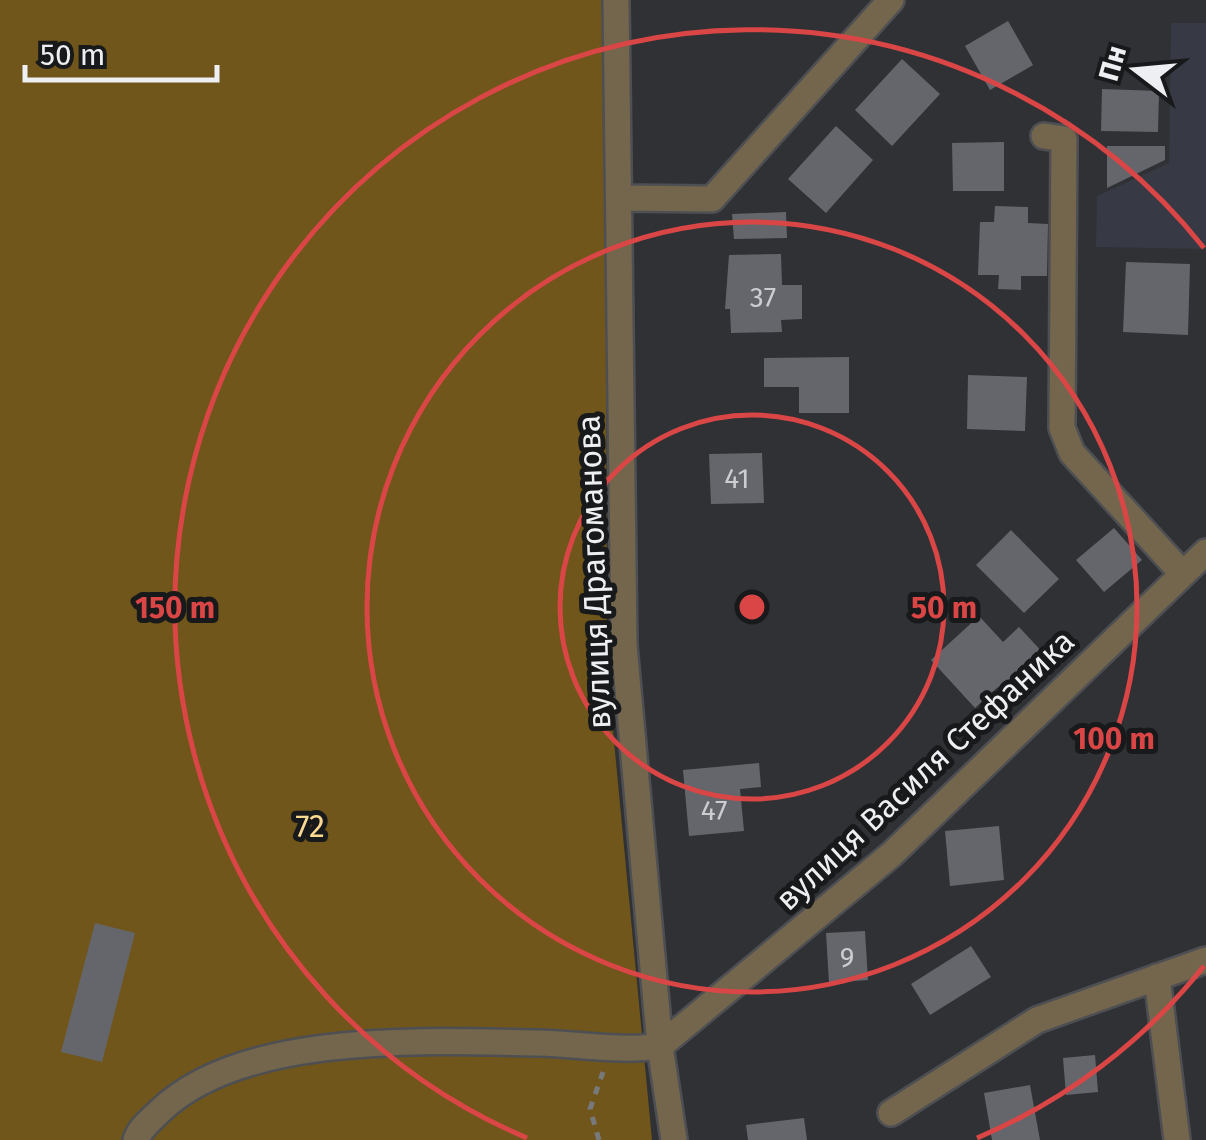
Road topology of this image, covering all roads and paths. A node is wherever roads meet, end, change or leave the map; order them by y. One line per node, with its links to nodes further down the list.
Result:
1 (616, 0): 4 (street, вулиця Драгоманова)
2 (891, 0): 4 (street)
3 (1044, 136): 6 (street)
4 (619, 198): 10 (street, вулиця Драгоманова)
5 (1206, 552): 6 (street, вулиця Василя Стефаника)
6 (1182, 574): 10 (street, вулиця Василя Стефаника)
7 (1206, 960): 8 (street)
8 (1157, 977): 11 (street); 15 (street)
9 (601, 1046): 10 (street); 12 (street); 13 (path)
10 (660, 1046): 14 (street, вулиця Драгоманова)
11 (890, 1112)
12 (136, 1140)
13 (599, 1140)
14 (674, 1140)
15 (1177, 1140)

